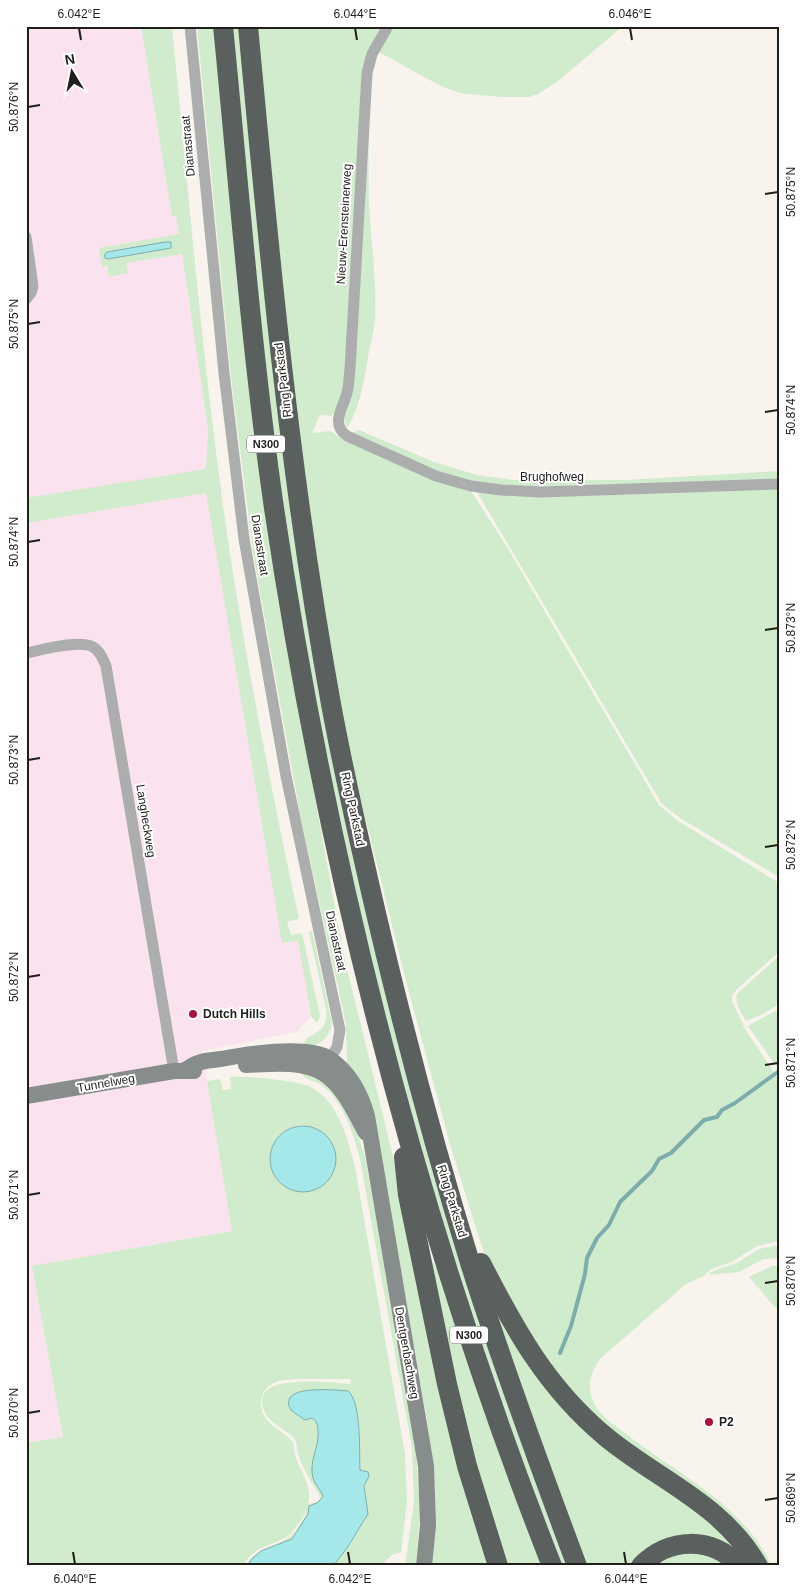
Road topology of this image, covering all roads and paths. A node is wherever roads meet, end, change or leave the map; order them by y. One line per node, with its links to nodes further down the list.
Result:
1 (190, 26): 10 (street, Dianastraat)
2 (223, 26): 13 (highway, Ring Parkstad / N300)
3 (248, 26): 14 (highway, Ring Parkstad / N300)
4 (388, 26): 7 (street, Nieuw-Erensteinerweg)
5 (26, 237): 6 (street)
6 (26, 299)
7 (339, 427): 8 (street, Brughofweg)
8 (779, 484)
9 (26, 653): 11 (street, Langheckweg)
10 (326, 1066): 11 (street, Tunnelweg); 15 (street, Dentgenbachweg)
11 (180, 1071): 12 (street, Tunnelweg)
12 (26, 1096)
13 (398, 1101): 16 (highway, N300); 17 (highway, Ring Parkstad / N300)
14 (454, 1210): 18 (highway, Ring Parkstad / N300); 21 (highway, N300)
15 (424, 1566)
16 (498, 1566)
17 (552, 1566)
18 (577, 1566)
19 (642, 1566): 20 (highway)
20 (739, 1566)
21 (758, 1566)

